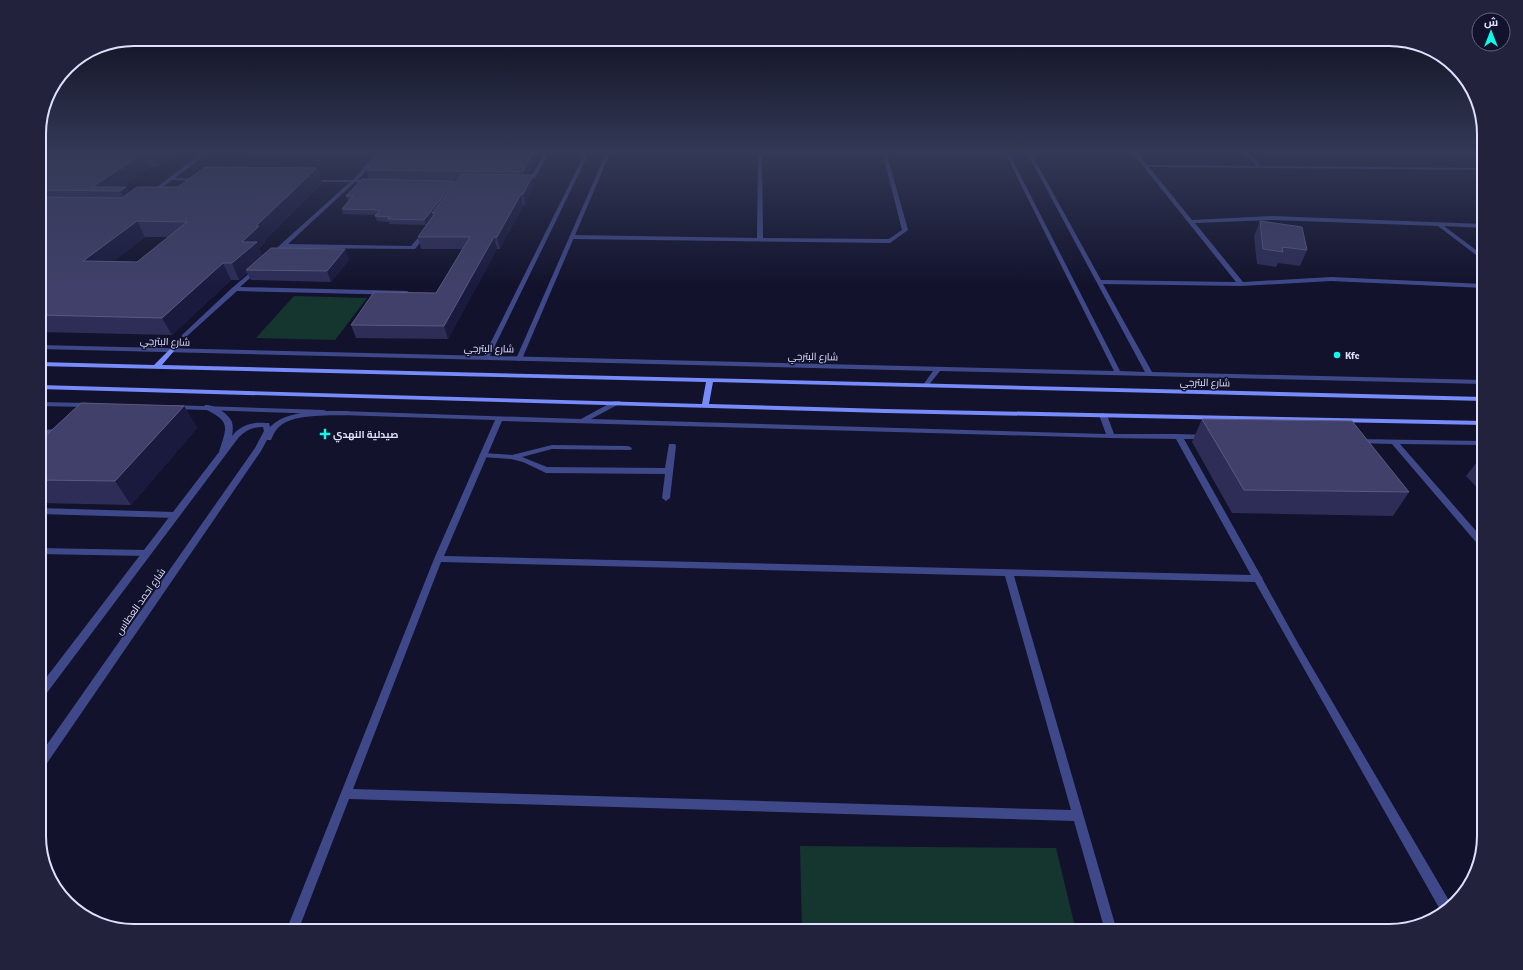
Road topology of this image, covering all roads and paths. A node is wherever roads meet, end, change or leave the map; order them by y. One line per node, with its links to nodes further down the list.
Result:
1 (337, 196): 15 (street)
2 (566, 196): 27 (street)
3 (590, 196): 13 (street)
4 (760, 196): 14 (street)
5 (896, 196): 14 (street)
6 (1029, 196): 32 (street)
7 (1053, 196): 19 (street)
8 (1170, 196): 9 (street)
9 (1191, 222): 11 (street); 20 (street)
10 (432, 224): 15 (street)
11 (1441, 226): 12 (street); 16 (street)
12 (1477, 226)
13 (572, 238): 14 (street); 28 (street)
14 (760, 239)
15 (282, 246): 17 (street)
16 (1477, 254)
17 (266, 260)
18 (261, 265): 22 (street)
19 (1100, 282): 20 (street); 33 (street)
20 (1240, 284): 21 (street)
21 (1477, 286)
22 (234, 289): 23 (street); 24 (street)
23 (412, 293)
24 (184, 336)
25 (46, 347): 26 (street, شارع البترجي)
26 (171, 351): 27 (street, شارع البترجي); 30 (main road)
27 (486, 358): 28 (street, شارع البترجي)
28 (519, 359): 31 (street, شارع البترجي)
29 (46, 364): 30 (main road, شارع البترجي)
30 (156, 367): 34 (main road, شارع البترجي)
31 (939, 368): 32 (street, شارع البترجي); 36 (street)
32 (1118, 373): 33 (street, شارع البترجي)
33 (1149, 373): 35 (street, شارع البترجي)
34 (710, 380): 36 (main road, شارع البترجي); 43 (main road)
35 (1477, 382)
36 (926, 385): 38 (main road, شارع البترجي)
37 (46, 387): 39 (main road)
38 (1477, 399)
39 (617, 403): 43 (main road); 48 (street)
40 (46, 404): 41 (street)
41 (99, 405)
42 (165, 406): 44 (street)
43 (705, 406): 46 (main road)
44 (208, 407): 45 (street); 61 (street)
45 (347, 413): 47 (street); 60 (street)
46 (1102, 415): 49 (main road); 52 (street)
47 (499, 419): 48 (street); 62 (street)
48 (581, 421): 52 (street)
49 (1477, 423)
50 (70, 428): 51 (street)
51 (46, 432)
52 (1111, 436): 53 (street)
53 (1178, 436): 54 (street); 73 (street)
54 (1210, 437)
55 (1346, 441): 56 (street)
56 (1394, 442): 57 (street); 68 (street)
57 (1477, 443)
58 (672, 446): 64 (street)
59 (628, 448): 63 (street)
60 (258, 449): 61 (street); 75 (street, شارع احمد العطاس)
61 (223, 452): 67 (street)
62 (483, 456): 63 (street); 71 (street)
63 (511, 457): 64 (street)
64 (669, 471): 65 (street)
65 (666, 498)
66 (46, 511): 67 (street)
67 (175, 515): 70 (street)
68 (1477, 538)
69 (46, 551): 70 (street)
70 (146, 553): 74 (street)
71 (438, 559): 72 (street); 76 (street)
72 (1009, 573): 73 (street); 77 (street)
73 (1259, 579): 78 (street)
74 (46, 686)
75 (46, 755)
76 (346, 794): 77 (street); 79 (street)
77 (1078, 816): 80 (street)
78 (1444, 905)
79 (295, 924)
80 (1109, 924)

